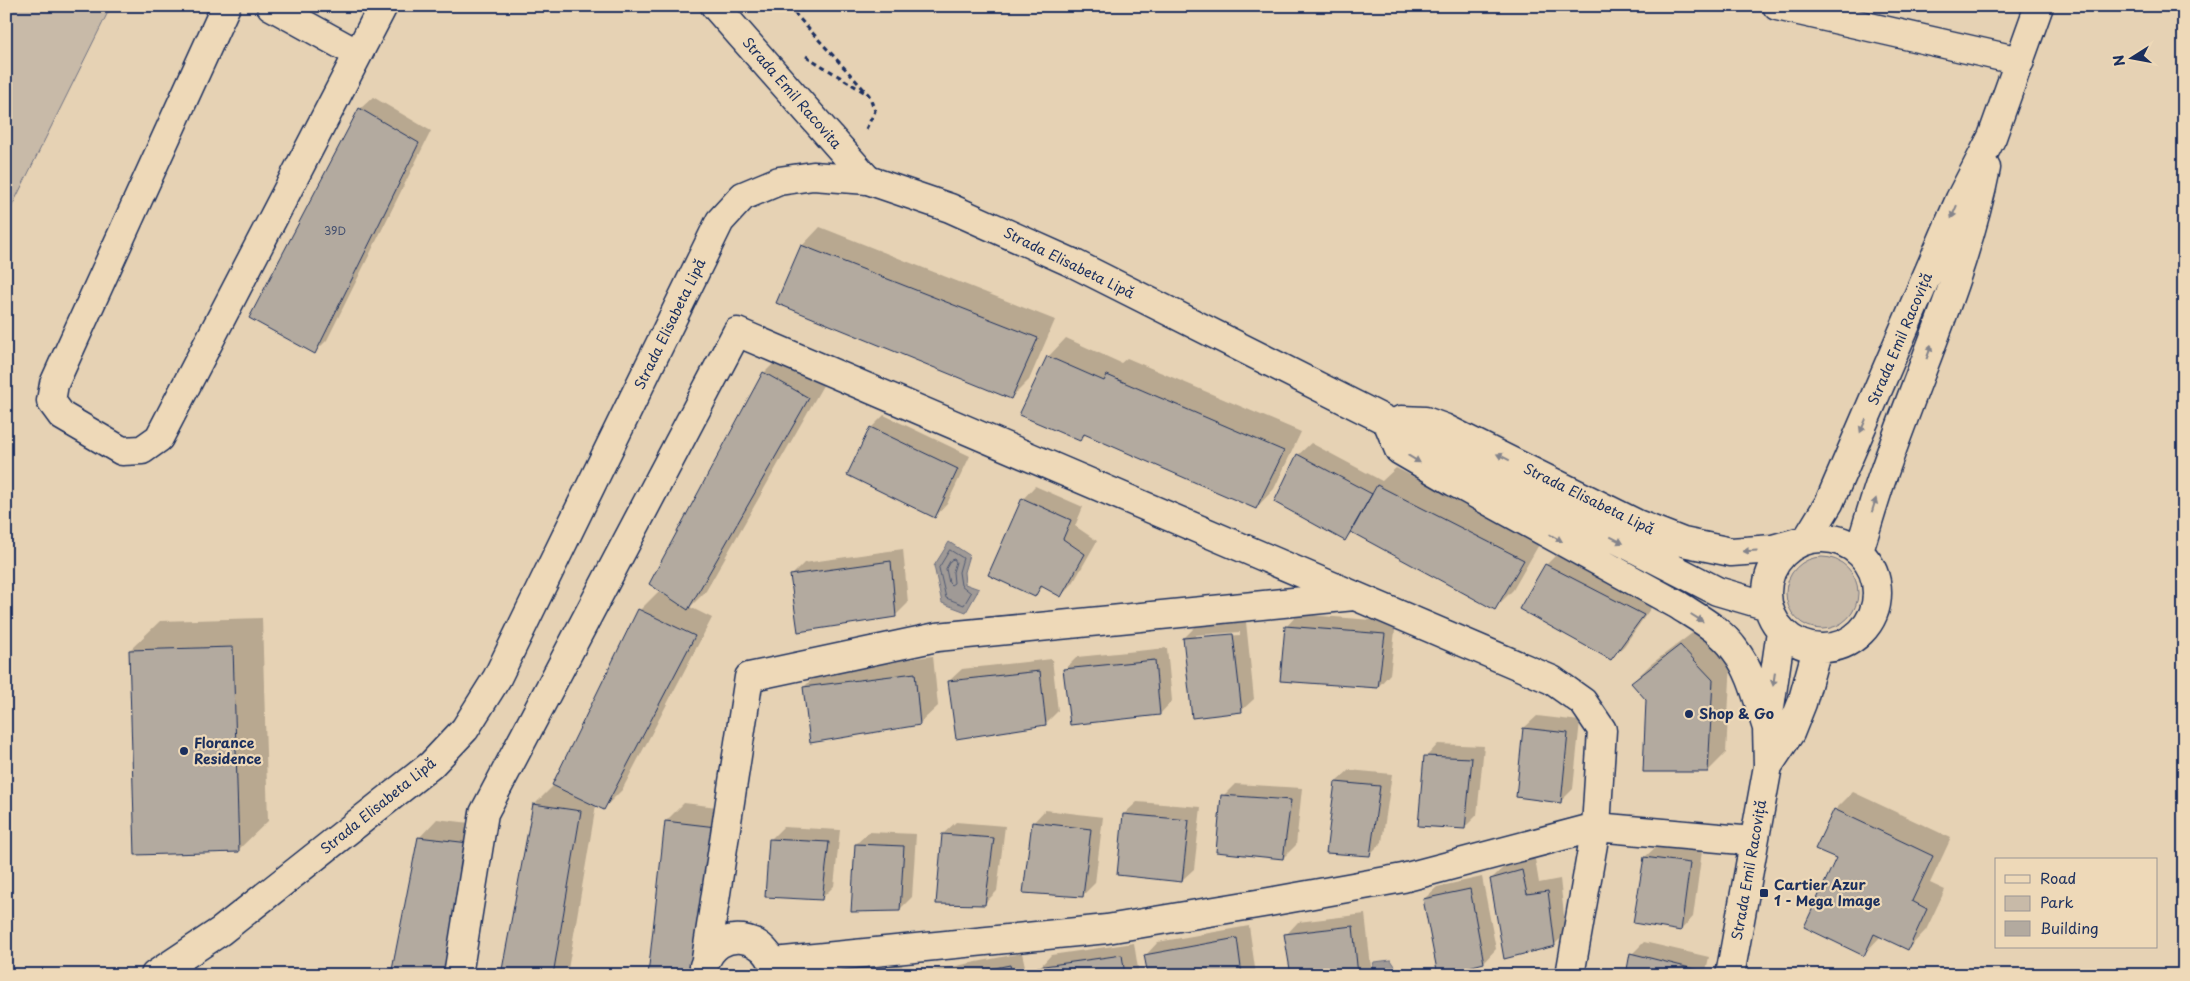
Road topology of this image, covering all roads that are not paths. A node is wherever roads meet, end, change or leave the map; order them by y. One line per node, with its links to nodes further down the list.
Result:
1 (226, 6): 7 (street)
2 (271, 6): 7 (street)
3 (382, 6): 7 (street)
4 (715, 6): 10 (street, Strada Emil Racovita)
5 (1777, 6): 8 (street)
6 (2039, 6): 8 (street, Strada Emil Racoviță)
7 (358, 54)
8 (2020, 61): 9 (street, Strada Emil Racoviță)
9 (1992, 137): 12 (street, Strada Emil Racoviță, one-way to 12); 13 (street, Strada Emil Racoviță, one-way to 9)
10 (868, 180): 11 (street, Strada Elisabeta Lipă); 24 (street, Strada Elisabeta Lipă)
11 (1387, 421): 12 (street, Strada Elisabeta Lipă, one-way to 11); 15 (street, Strada Elisabeta Lipă, one-way to 15); 18 (street, one-way to 18)
12 (1802, 541): 13 (street, Strada Emil Racoviță); 15 (street, Strada Emil Racoviță)
13 (1859, 551): 17 (street, Strada Emil Racoviță)
14 (1356, 596): 20 (street); 22 (street); 25 (street)
15 (1768, 606): 16 (street, Strada Emil Racoviță)
16 (1781, 631): 17 (street, Strada Emil Racoviță); 18 (street, Strada Emil Racoviță, one-way to 18)
17 (1817, 649): 19 (street, Strada Emil Racoviță)
18 (1767, 728): 19 (street, Strada Emil Racoviță)
19 (1768, 766): 21 (street, Strada Emil Racoviță)
20 (1596, 827): 21 (street); 23 (street); 26 (street)
21 (1753, 842): 27 (street, Strada Emil Racoviță)
22 (705, 967): 23 (street)
23 (775, 968)
24 (155, 975)
25 (458, 975)
26 (1570, 975)
27 (1730, 975)

